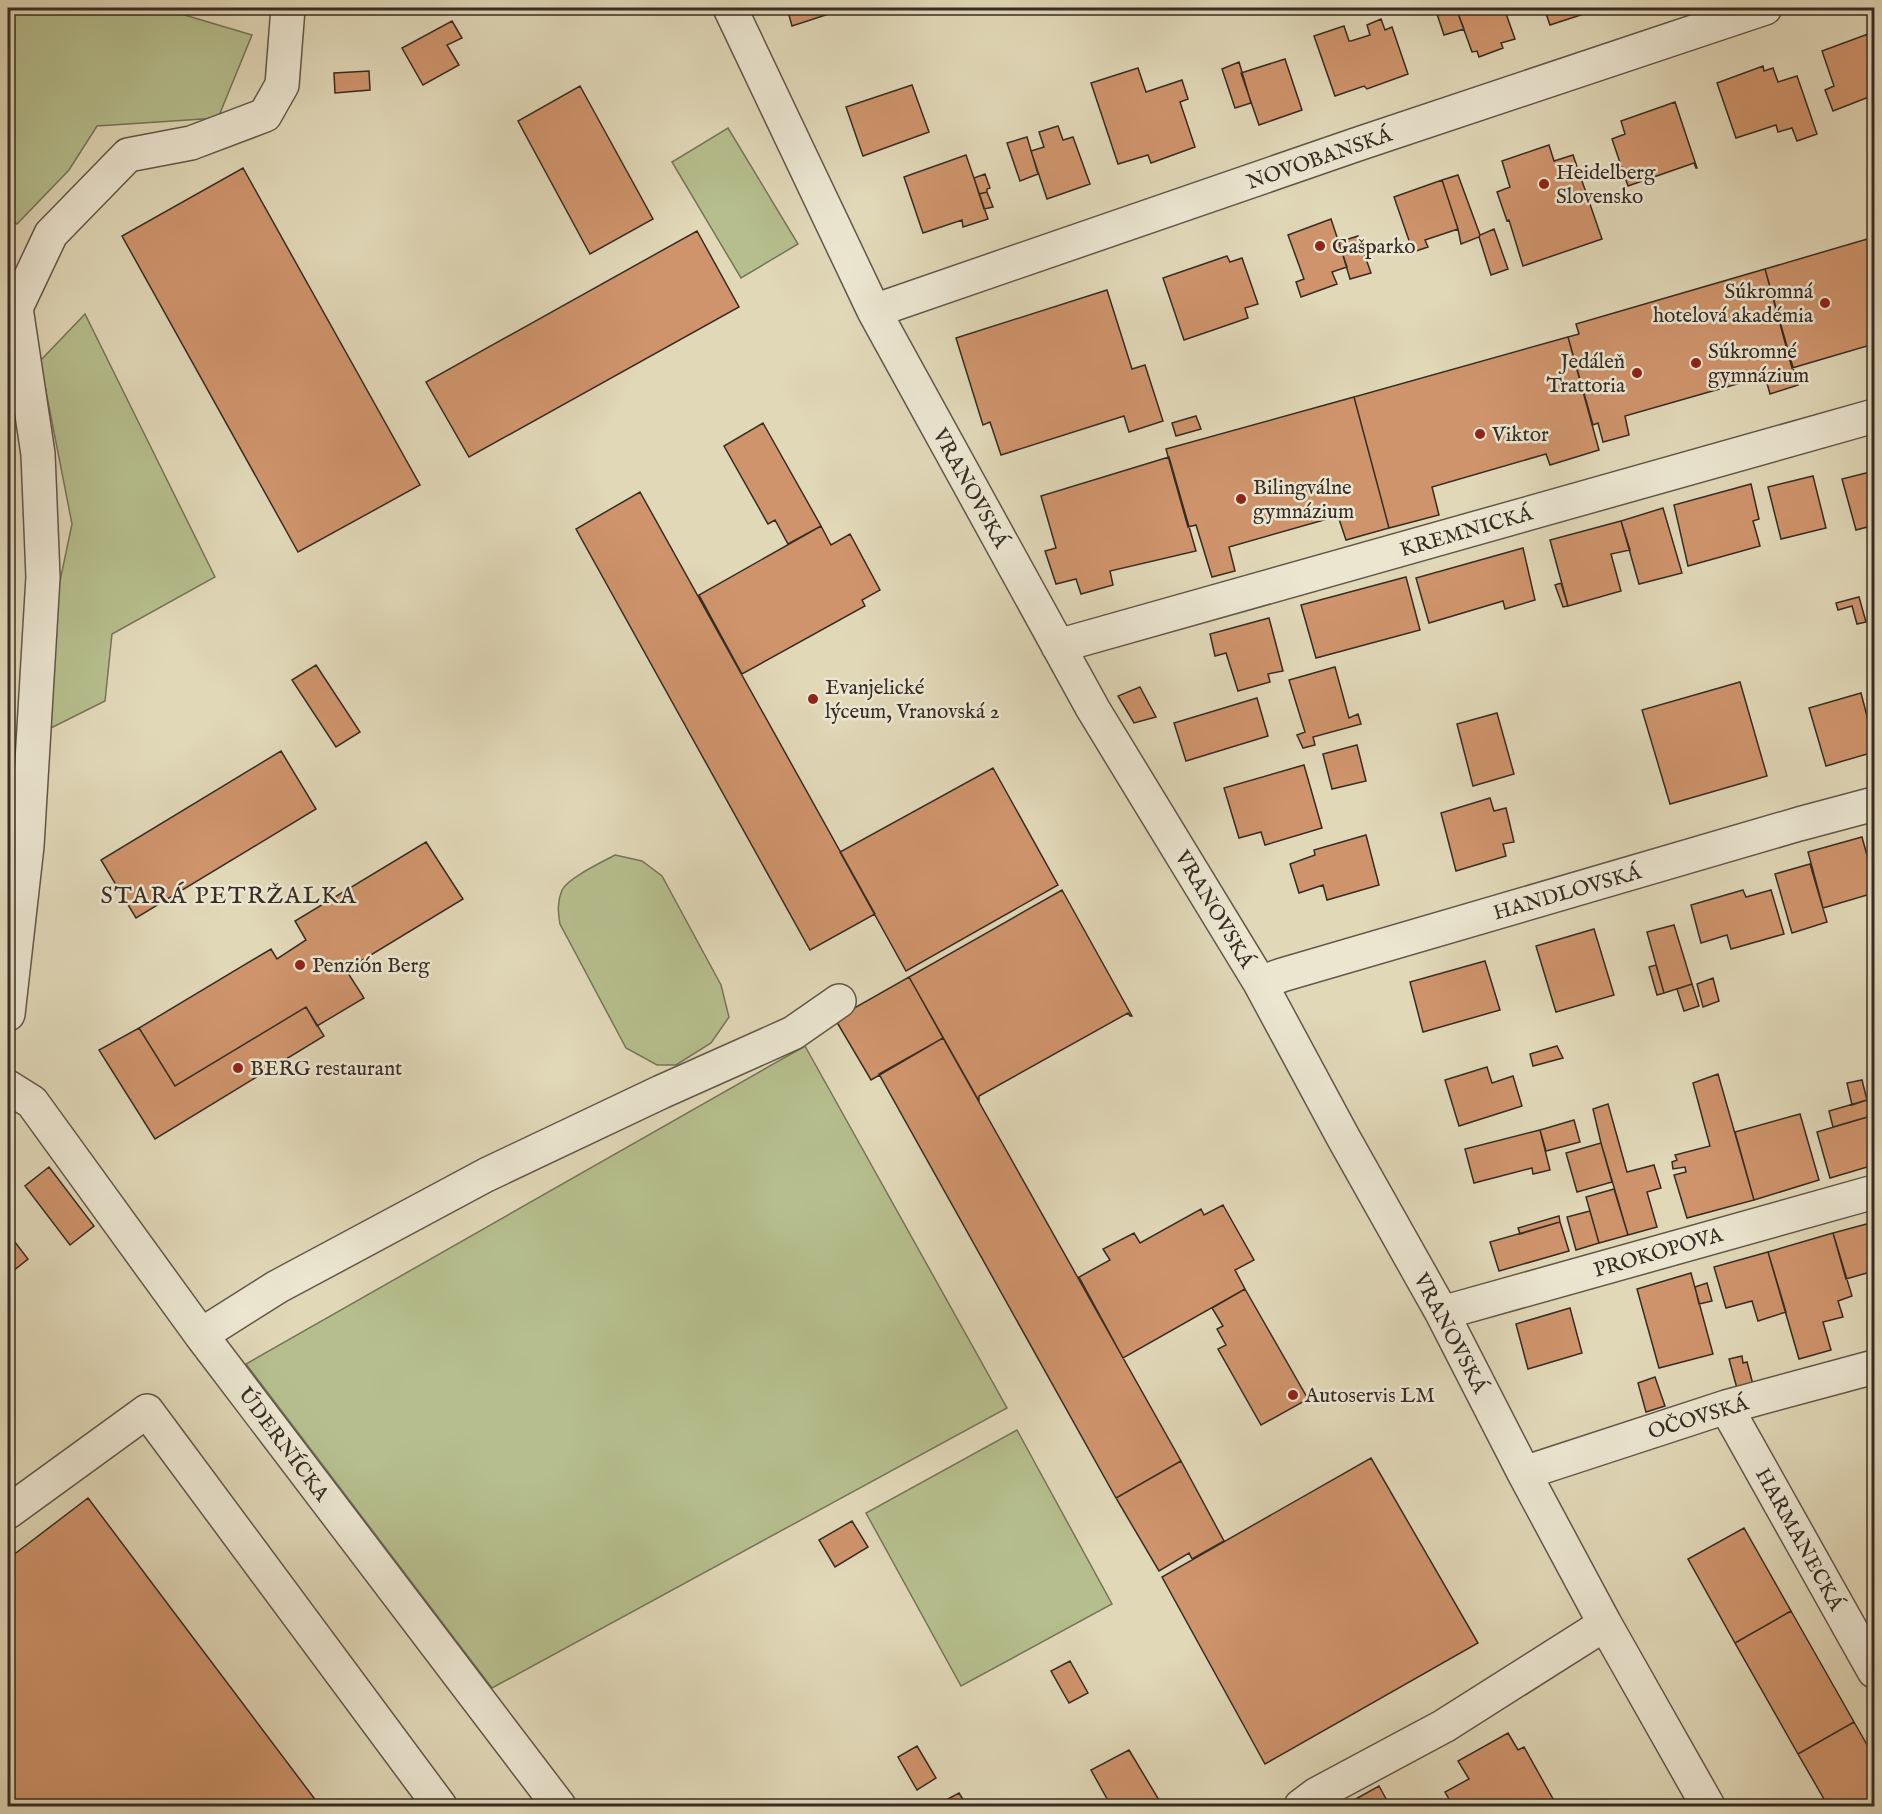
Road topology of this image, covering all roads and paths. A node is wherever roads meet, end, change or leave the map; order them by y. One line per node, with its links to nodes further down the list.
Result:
1 (288, 8): 10 (street)
2 (730, 8): 4 (street, VRANOVSKÁ)
3 (1766, 8): 4 (street, NOVOBANSKÁ)
4 (874, 311): 6 (street, VRANOVSKÁ)
5 (1875, 416): 6 (street, KREMNICKÁ)
6 (1058, 646): 8 (street, VRANOVSKÁ)
7 (1875, 804): 8 (street, HANDLOVSKÁ)
8 (1260, 983): 13 (street, VRANOVSKÁ)
9 (839, 1001): 14 (street)
10 (8, 1014)
11 (8, 1087): 14 (street, ÚDERNÍCKA)
12 (1875, 1192): 13 (street, PROKOPOVA)
13 (1442, 1313): 17 (street, VRANOVSKÁ)
14 (201, 1335): 22 (street, ÚDERNÍCKA)
15 (1875, 1367): 16 (street, OČOVSKÁ)
16 (1726, 1407): 17 (street, OČOVSKÁ); 20 (street, HARMANECKÁ)
17 (1524, 1473): 19 (street, VRANOVSKÁ)
18 (8, 1512): 21 (street)
19 (1605, 1624): 23 (street); 24 (street, VRANOVSKÁ)
20 (1875, 1671)
21 (440, 1806)
22 (559, 1806)
23 (1301, 1806)
24 (1708, 1806)

